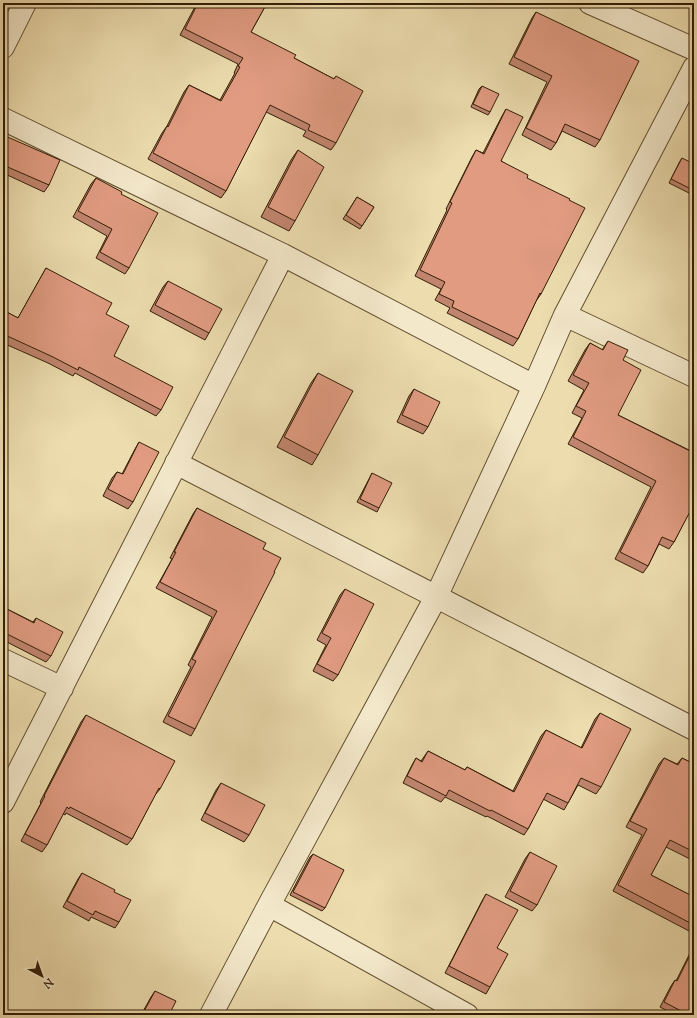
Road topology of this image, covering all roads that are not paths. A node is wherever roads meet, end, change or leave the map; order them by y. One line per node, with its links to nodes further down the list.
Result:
1 (25, 3): 3 (street)
2 (590, 3): 4 (street)
3 (3, 47)
4 (694, 49)
5 (694, 68): 8 (street)
6 (3, 120): 7 (street)
7 (283, 255): 10 (street); 11 (street)
8 (565, 315): 9 (street); 10 (street)
9 (694, 376)
10 (534, 386): 12 (street)
11 (176, 464): 12 (street); 14 (street)
12 (436, 597): 15 (street); 17 (street)
13 (3, 660): 14 (street)
14 (62, 688): 16 (street)
15 (694, 729)
16 (3, 802)
17 (269, 905): 18 (street); 19 (street)
18 (211, 1015)
19 (467, 1015)

